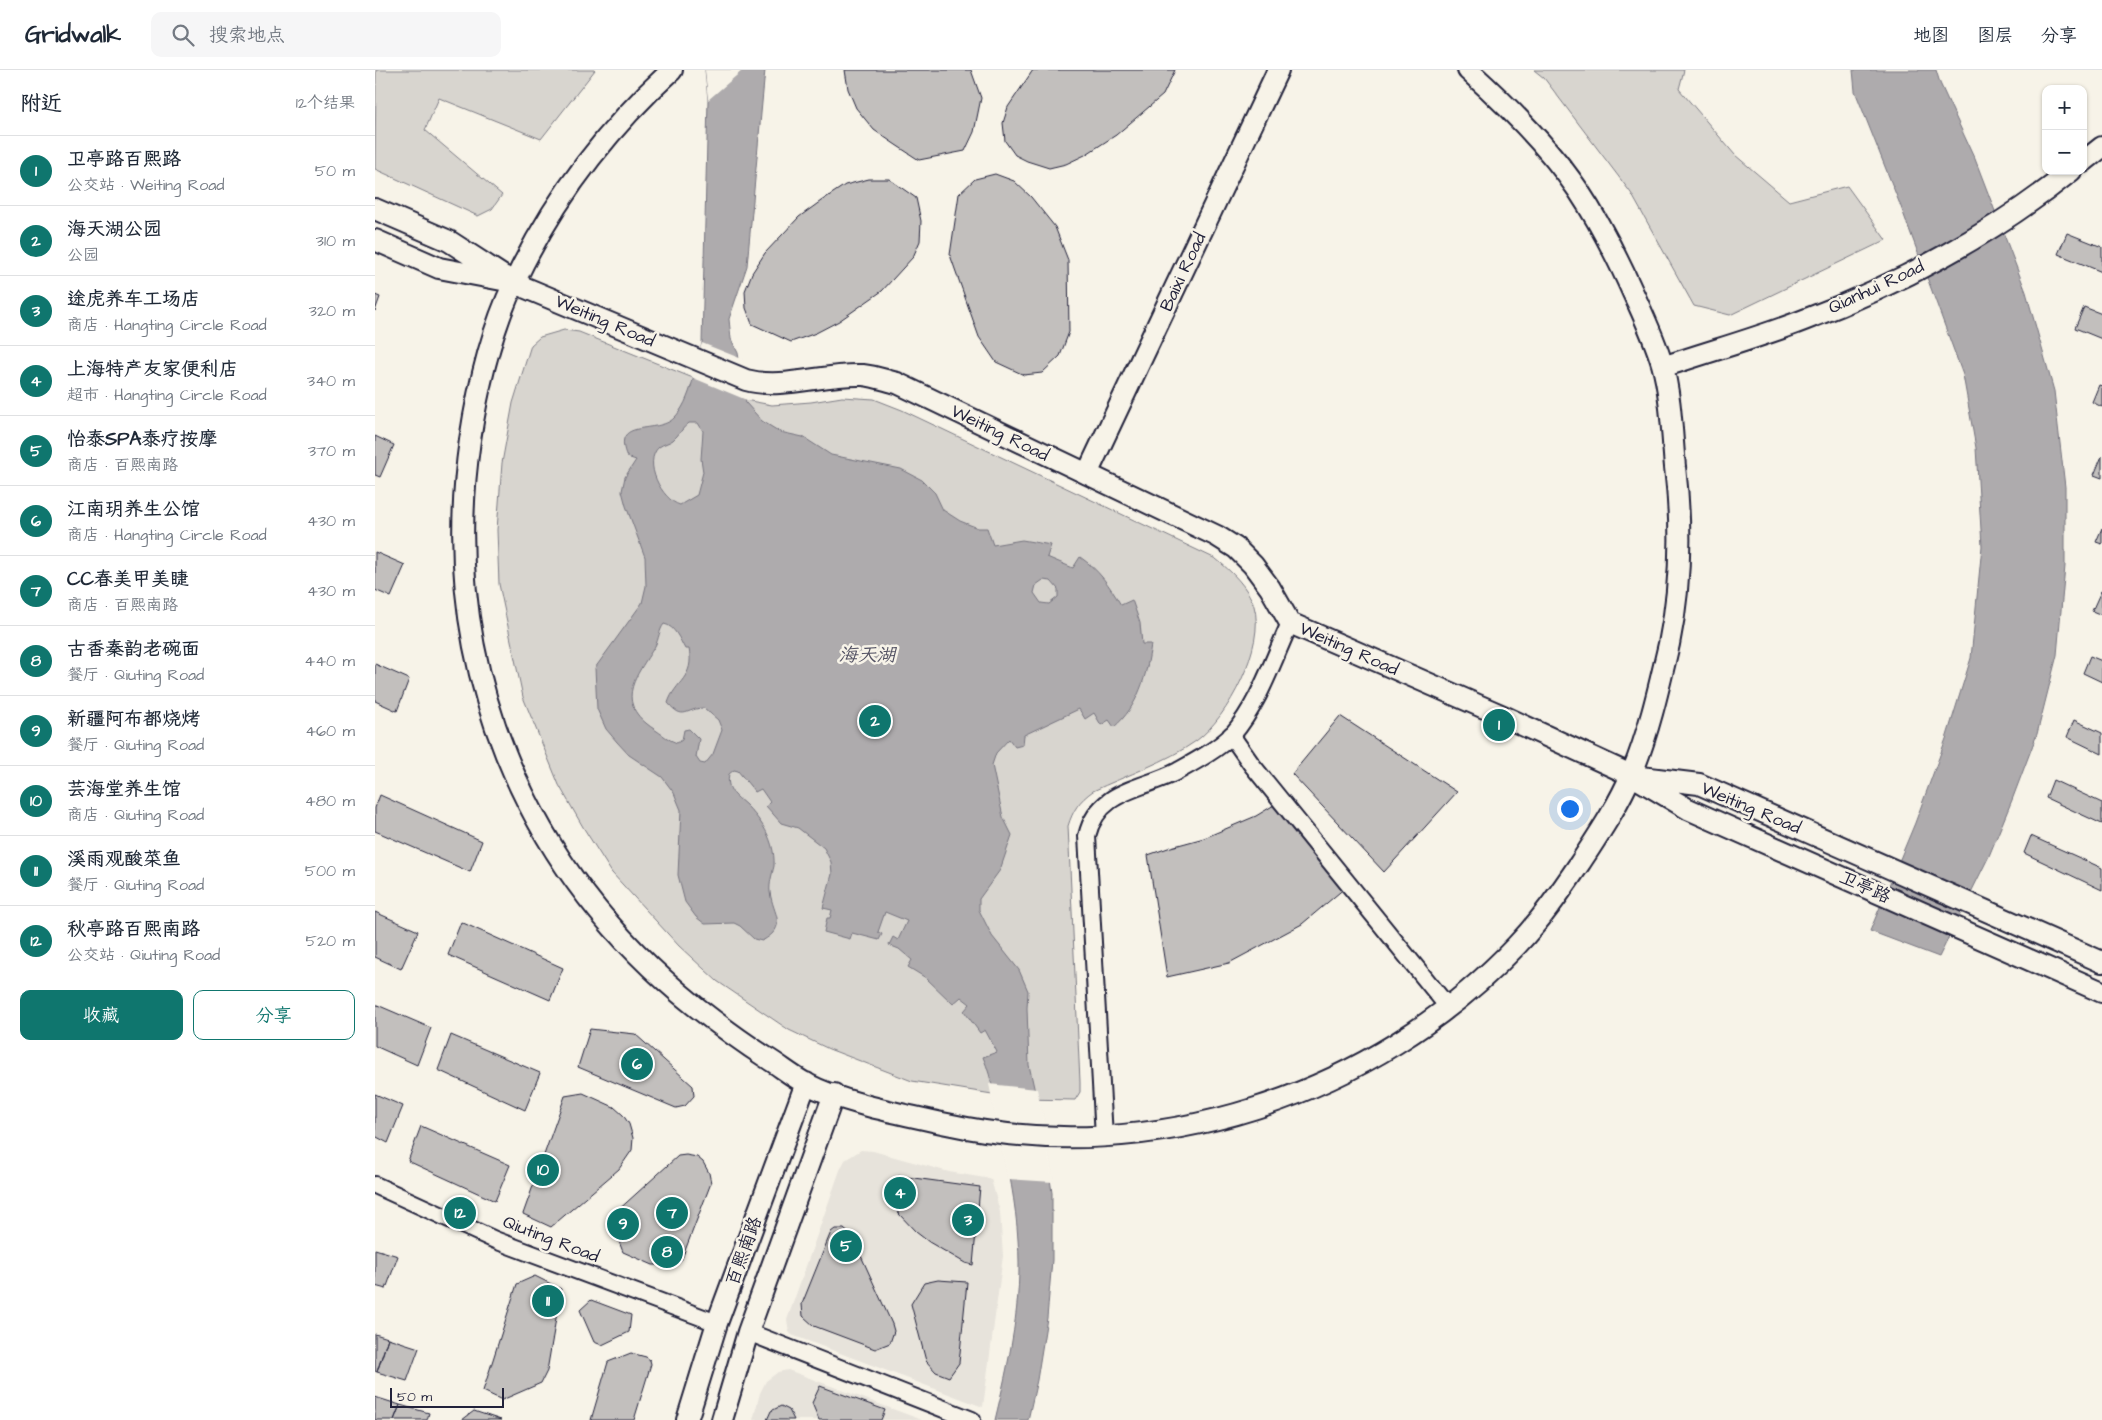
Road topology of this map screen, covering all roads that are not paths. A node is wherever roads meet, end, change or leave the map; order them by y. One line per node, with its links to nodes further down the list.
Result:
1 (672, 70): 9 (street)
2 (1278, 70): 11 (street, Baixi Road)
3 (1468, 70): 10 (street)
4 (2102, 147): 5 (street)
5 (2087, 159)
6 (2066, 175): 10 (street, Qianhui Road)
7 (375, 209): 9 (street)
8 (375, 240): 9 (street)
9 (514, 282): 11 (street, Weiting Road); 18 (street)
10 (1663, 367): 14 (street)
11 (1087, 474): 12 (street, Weiting Road)
12 (1290, 623): 13 (street); 14 (street, Weiting Road)
13 (1231, 735): 17 (street); 20 (street)
14 (1631, 775): 15 (street, Weiting Road); 16 (street, 卫亭路); 17 (street)
15 (2102, 962)
16 (2102, 992)
17 (1448, 1008): 20 (street)
18 (806, 1084): 19 (street); 22 (street, 百熙南路)
19 (833, 1094): 20 (street); 23 (street, 百熙南路)
20 (1104, 1137)
21 (375, 1185): 22 (street, Qiuting Road)
22 (717, 1323): 24 (street, 百熙南路)
23 (748, 1332): 25 (street, 百熙南路); 26 (street)
24 (687, 1420)
25 (721, 1420)
26 (972, 1420)

